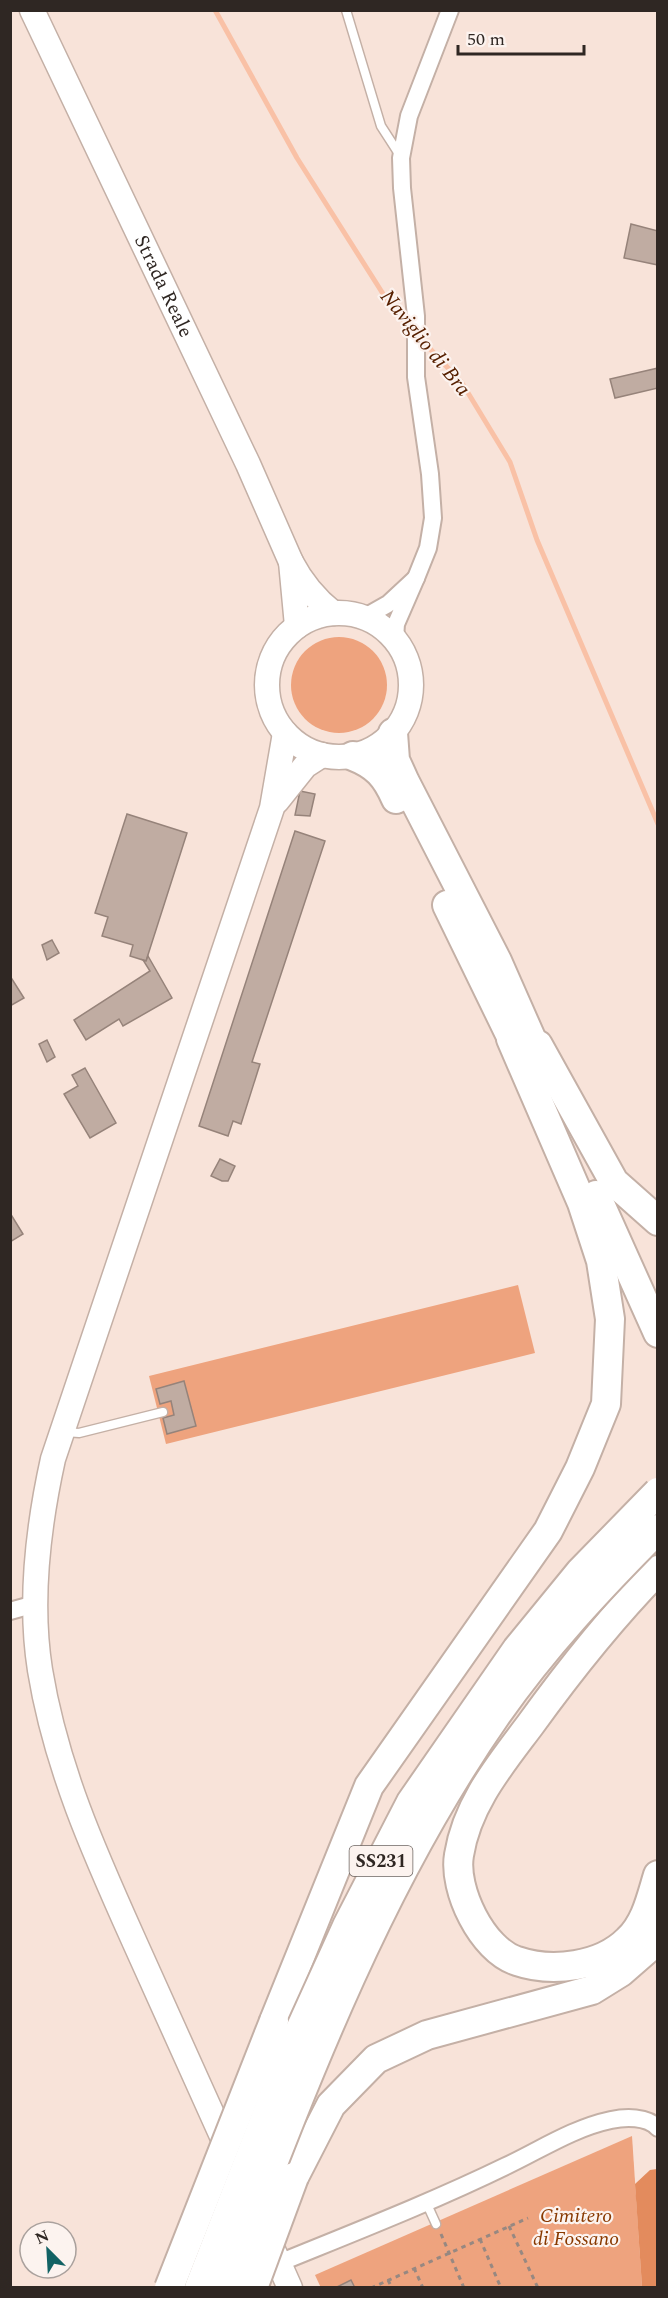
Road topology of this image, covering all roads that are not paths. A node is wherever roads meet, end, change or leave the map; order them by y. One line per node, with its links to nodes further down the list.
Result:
1 (32, 10): 5 (main road, Strada Reale)
2 (346, 10): 4 (lane)
3 (450, 10): 4 (street)
4 (401, 158): 6 (street)
5 (291, 562): 7 (main road, Strada Reale); 9 (main road, Strada Reale)
6 (416, 578): 8 (street); 10 (street)
7 (333, 613): 8 (main road); 9 (main road)
8 (365, 617): 10 (main road)
9 (297, 626): 11 (main road)
10 (395, 639): 12 (main road)
11 (285, 733): 13 (main road); 15 (main road)
12 (393, 733): 14 (main road); 16 (highway)
13 (322, 755): 14 (main road); 15 (main road)
14 (353, 756): 16 (highway)
15 (272, 808): 20 (main road)
16 (520, 1033): 17 (highway); 18 (highway); 32 (highway, bridge)
17 (657, 1221)
18 (657, 1333)
19 (163, 1412): 20 (lane)
20 (62, 1432): 24 (main road)
21 (657, 1492): 33 (highway, SS231, bridge)
22 (657, 1529): 34 (highway, SS231, bridge)
23 (657, 1570): 26 (highway)
24 (35, 1604): 25 (street); 31 (main road)
25 (10, 1611)
26 (657, 1875)
27 (657, 1930): 35 (highway, bridge)
28 (657, 2128): 29 (street)
29 (426, 2202): 30 (lane); 31 (street)
30 (436, 2224)
31 (279, 2263): 36 (main road)
32 (169, 2288)
33 (198, 2288)
34 (225, 2288)
35 (253, 2288)
36 (290, 2288)

